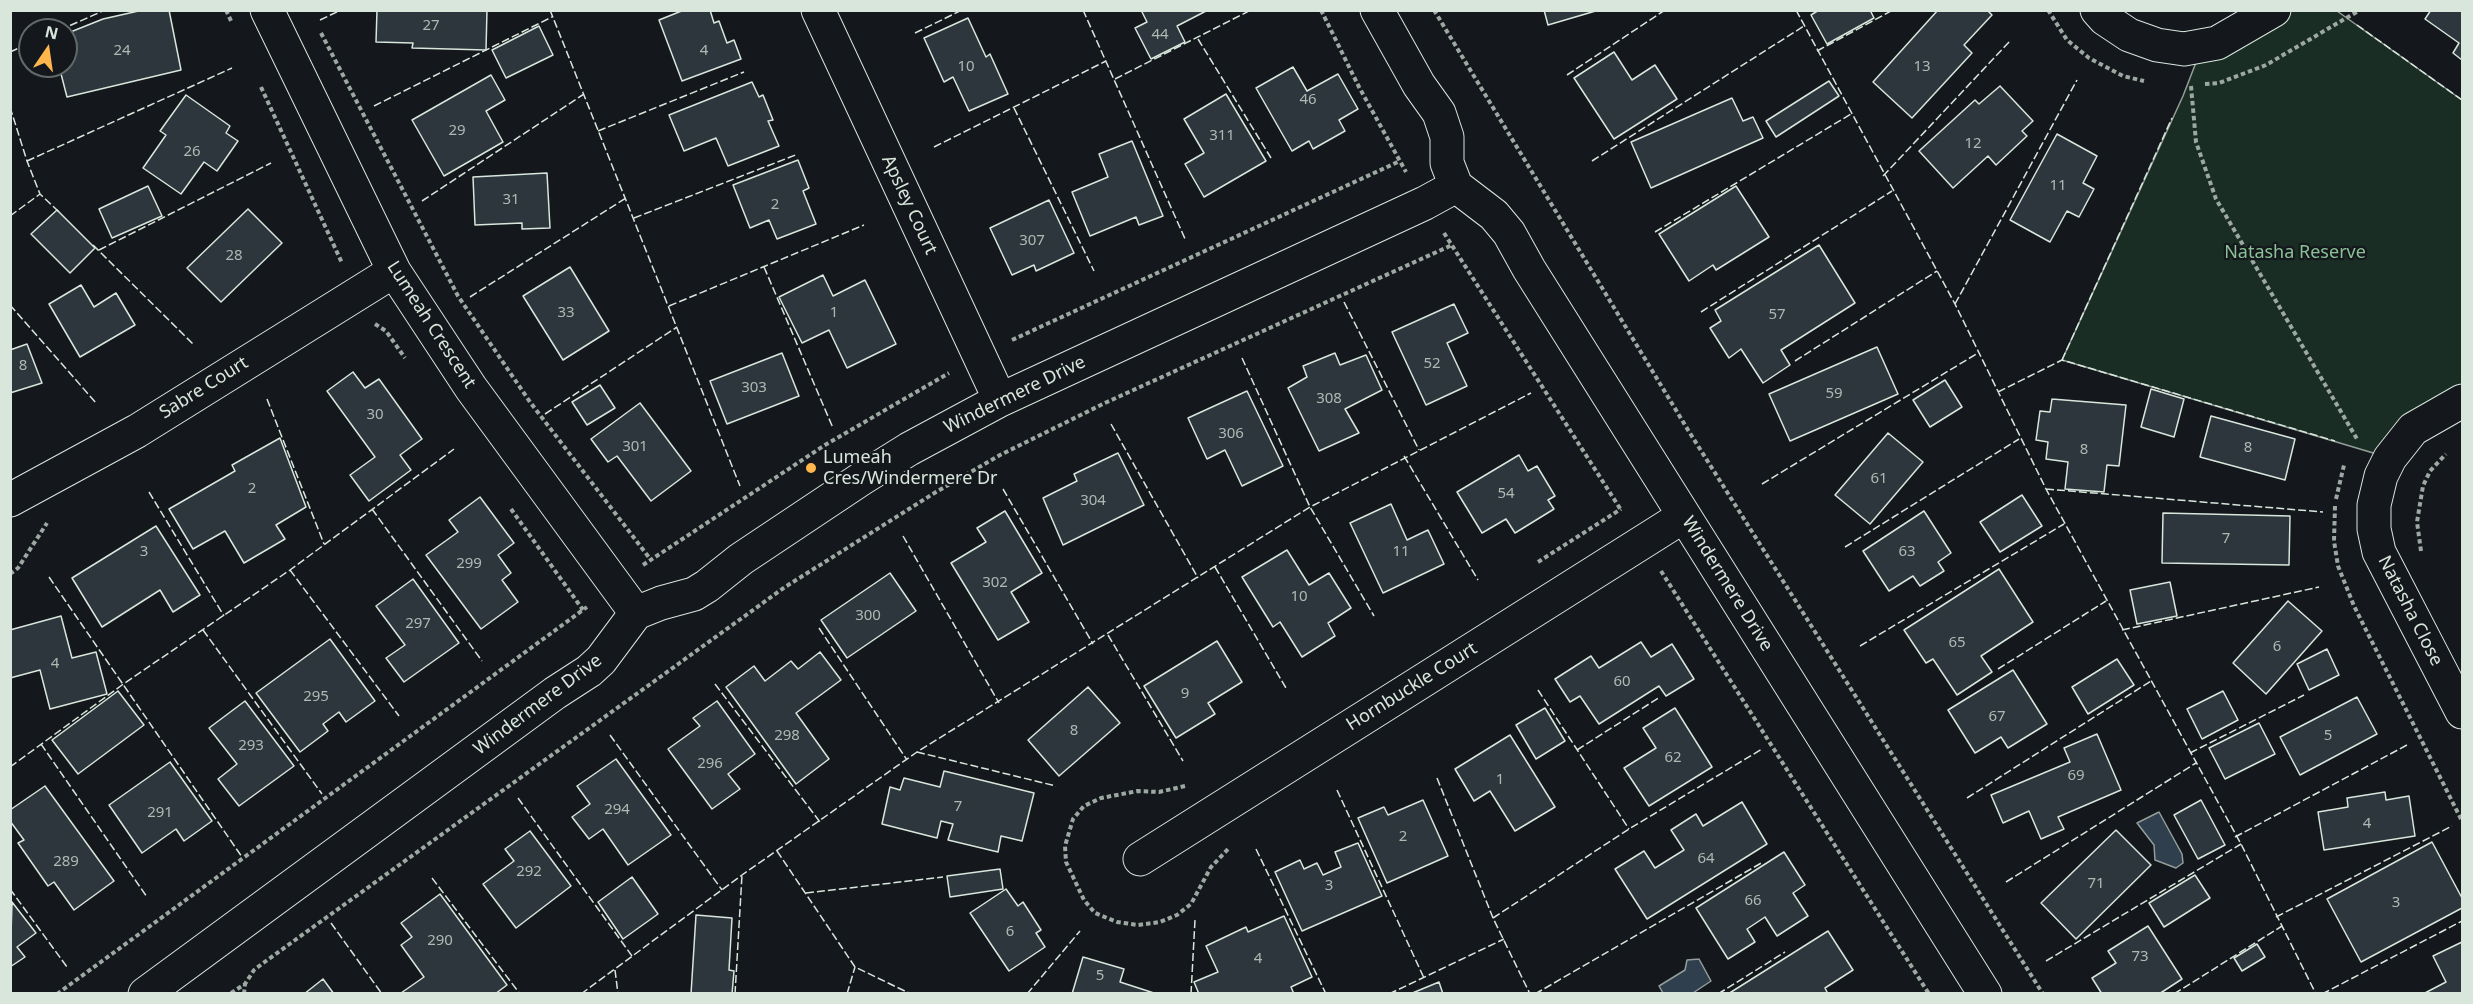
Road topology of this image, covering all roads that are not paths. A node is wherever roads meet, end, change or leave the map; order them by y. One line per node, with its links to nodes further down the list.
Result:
1 (267, 10): 7 (street, Lumeah Crescent)
2 (818, 10): 8 (street, Apsley Court)
3 (1377, 10): 6 (street)
4 (2097, 10): 5 (street)
5 (2274, 10)
6 (1456, 186): 8 (street, Windermere Drive); 11 (street, Windermere Drive)
7 (394, 272): 10 (street, Sabre Court); 12 (street, Lumeah Crescent)
8 (1000, 400): 12 (street, Windermere Drive)
9 (2463, 401): 13 (street, Natasha Close)
10 (10, 500)
11 (1684, 516): 14 (street, Hornbuckle Court); 17 (street, Windermere Drive)
12 (636, 614): 15 (street, Windermere Drive)
13 (2463, 712)
14 (1140, 859)
15 (180, 983): 16 (street, Windermere Drive)
16 (145, 993)
17 (1985, 993)

